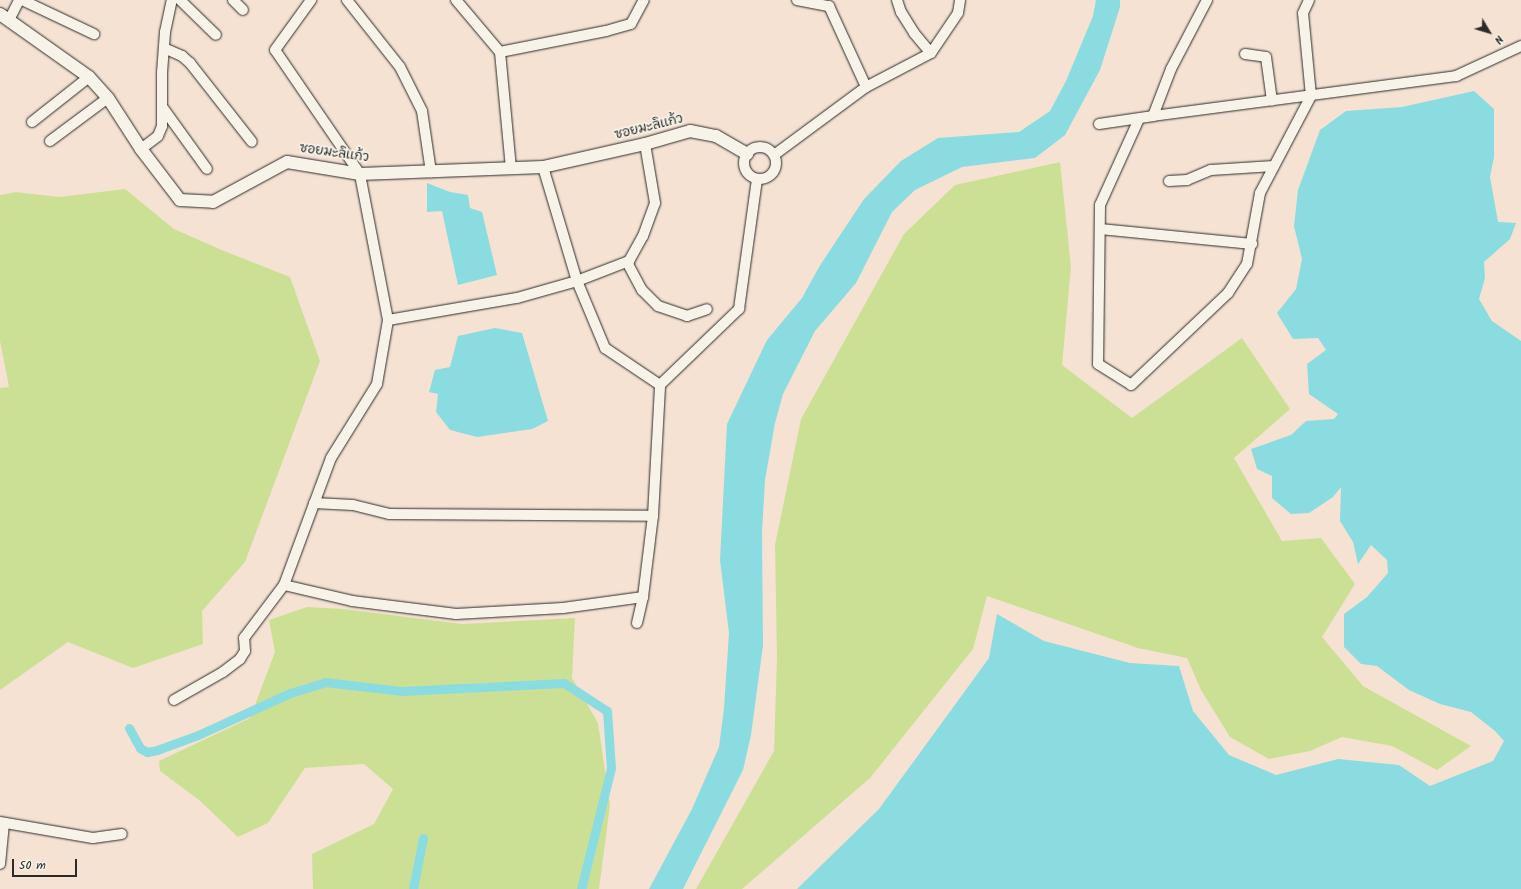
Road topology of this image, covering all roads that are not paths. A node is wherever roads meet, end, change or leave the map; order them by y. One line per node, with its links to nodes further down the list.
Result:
1 (20, 0): 16 (street); 17 (street)
2 (172, 0): 20 (street)
3 (180, 0): 18 (street)
4 (233, 0): 15 (street)
5 (311, 0): 45 (street)
6 (348, 0): 44 (street)
7 (456, 0): 21 (street)
8 (644, 0): 21 (street)
9 (796, 0): 14 (street)
10 (897, 0): 22 (street)
11 (960, 0): 22 (street)
12 (1207, 0): 30 (street)
13 (1309, 0): 26 (street)
14 (830, 3): 25 (street)
15 (243, 10)
16 (5, 17): 24 (street, ซอยมะลิแก้ว)
17 (94, 34)
18 (216, 35)
19 (1521, 46): 26 (street)
20 (164, 48): 29 (street); 35 (street)
21 (500, 52): 42 (street)
22 (931, 52): 25 (street)
23 (1245, 54): 28 (street)
24 (89, 77): 27 (street, ซอยมะลิแก้ว); 32 (street)
25 (866, 87): 39 (street)
26 (1311, 96): 28 (street); 40 (street)
27 (108, 98): 34 (street); 37 (street, ซอยมะลิแก้ว)
28 (1272, 101): 30 (street)
29 (163, 108): 37 (street); 43 (street)
30 (1153, 116): 31 (street)
31 (1139, 119): 33 (street); 48 (street)
32 (32, 122)
33 (1098, 124)
34 (50, 141)
35 (252, 142)
36 (645, 144): 38 (street, ซอยมะลิแก้ว); 41 (street, ซอยมะลิแก้ว); 50 (street)
37 (141, 149): 45 (street, ซอยมะลิแก้ว)
38 (747, 154): 39 (street); 46 (street)
39 (774, 155): 46 (street)
40 (1274, 166): 47 (street); 49 (street)
41 (543, 167): 42 (street, ซอยมะลิแก้ว); 51 (street)
42 (511, 168): 44 (street, ซอยมะลิแก้ว)
43 (207, 170)
44 (431, 172): 45 (street, ซอยมะลิแก้ว)
45 (360, 174): 53 (street)
46 (757, 179): 54 (street)
47 (1169, 181)
48 (1100, 229): 49 (street); 49 (street)
49 (1252, 244)
50 (627, 262): 51 (street); 52 (street)
51 (577, 282): 53 (street); 54 (street)
52 (707, 310)
53 (388, 320): 55 (street)
54 (660, 385): 56 (street)
55 (314, 503): 56 (street); 57 (street)
56 (653, 516): 58 (street)
57 (284, 585): 58 (street); 60 (street)
58 (643, 597): 59 (street)
59 (637, 623)
60 (174, 700)
61 (2, 823): 62 (street); 63 (street)
62 (122, 834)
63 (0, 864)

